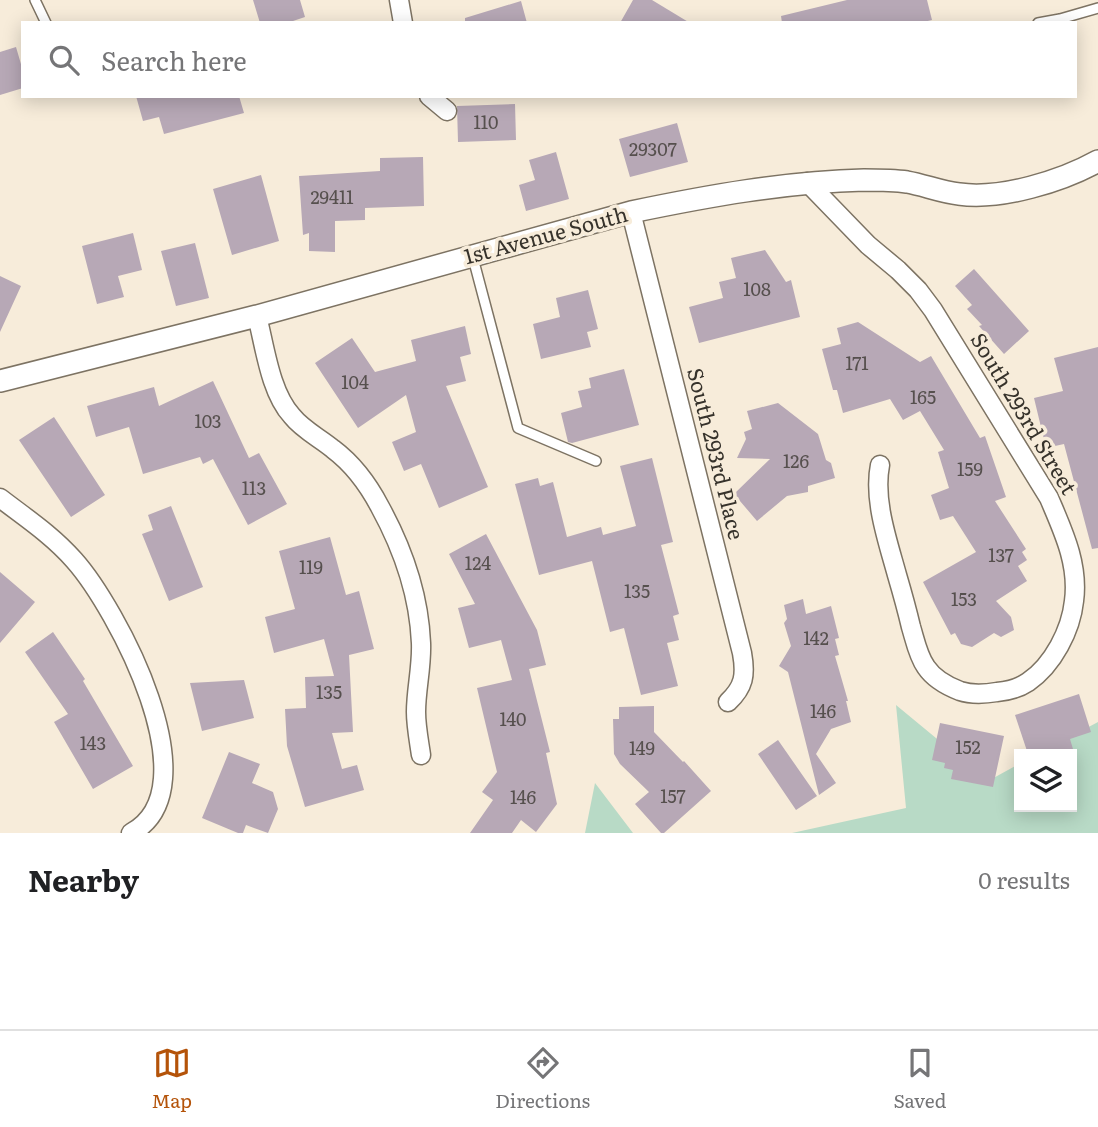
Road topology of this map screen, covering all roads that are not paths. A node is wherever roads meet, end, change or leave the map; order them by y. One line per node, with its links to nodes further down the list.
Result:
1 (36, 0): 4 (lane)
2 (399, 0): 5 (street)
3 (1098, 8): 6 (lane)
4 (45, 21)
5 (403, 21)
6 (1049, 21)
7 (431, 98): 8 (street)
8 (447, 111)
9 (1098, 161): 10 (street, 1st Avenue South)
10 (807, 182): 11 (street, 1st Avenue South); 16 (street, South 293rd Street)
11 (631, 212): 12 (street, 1st Avenue South); 18 (street, South 293rd Place)
12 (472, 256): 13 (street, 1st Avenue South); 15 (lane)
13 (257, 316): 14 (street, 1st Avenue South); 19 (street)
14 (0, 381)
15 (596, 461)
16 (880, 466)
17 (0, 498): 20 (street)
18 (728, 702)
19 (421, 755)
20 (131, 833)

